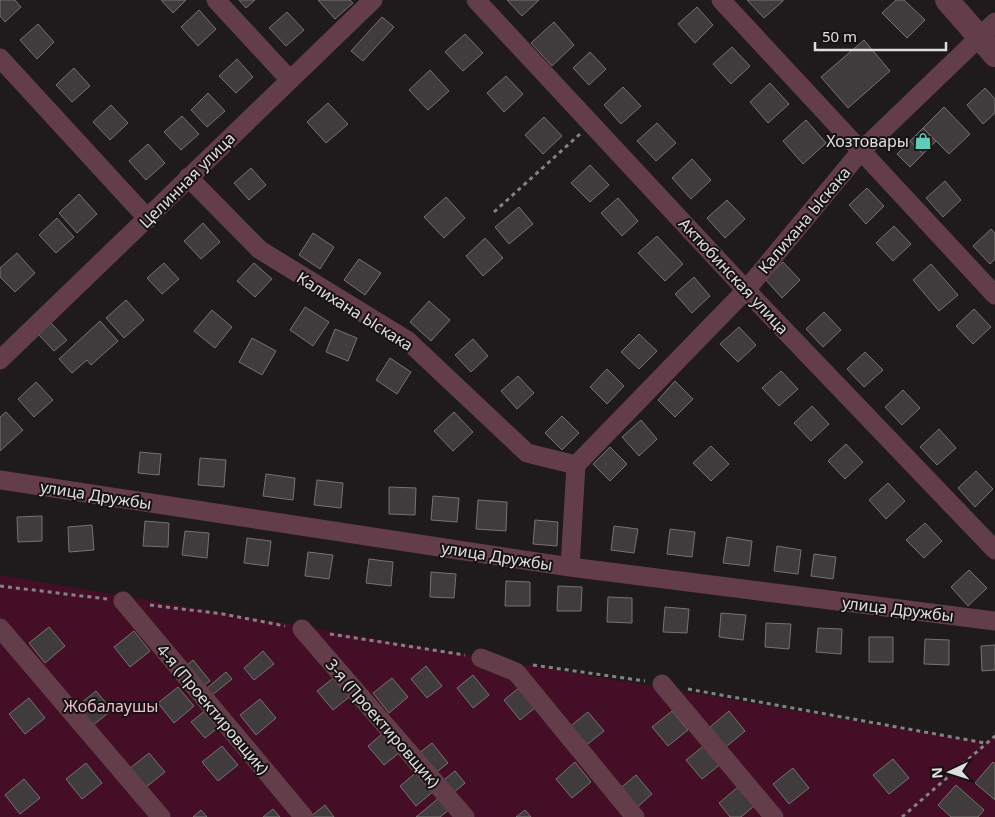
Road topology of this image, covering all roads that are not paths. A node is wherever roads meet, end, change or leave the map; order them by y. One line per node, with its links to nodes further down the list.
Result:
1 (216, 0): 9 (street)
2 (373, 0): 9 (street, Целинная улица)
3 (476, 0): 13 (street, Актюбинская улица)
4 (721, 0): 10 (street)
5 (947, 0): 6 (street)
6 (987, 30): 7 (street); 10 (street, Калихана Ыскака)
7 (995, 54)
8 (0, 58): 12 (street)
9 (290, 80): 11 (street, Целинная улица)
10 (861, 151): 13 (street, Калихана Ыскака); 14 (street)
11 (188, 177): 12 (street, Целинная улица); 16 (street, Калихана Ыскака)
12 (148, 218): 15 (street, Целинная улица)
13 (746, 290): 16 (street, Калихана Ыскака); 18 (street, Актюбинская улица)
14 (995, 295)
15 (0, 360)
16 (576, 465): 19 (street)
17 (0, 480): 19 (street, улица Дружбы)
18 (995, 550)
19 (570, 567): 21 (street, улица Дружбы)
20 (123, 601): 27 (street, 4-я (Проектировщик))
21 (995, 621)
22 (0, 628): 26 (street)
23 (302, 629): 28 (street, 3-я (Проектировщик))
24 (480, 658): 29 (street)
25 (662, 684): 30 (street)
26 (161, 817)
27 (304, 817)
28 (464, 817)
29 (635, 817)
30 (774, 817)

